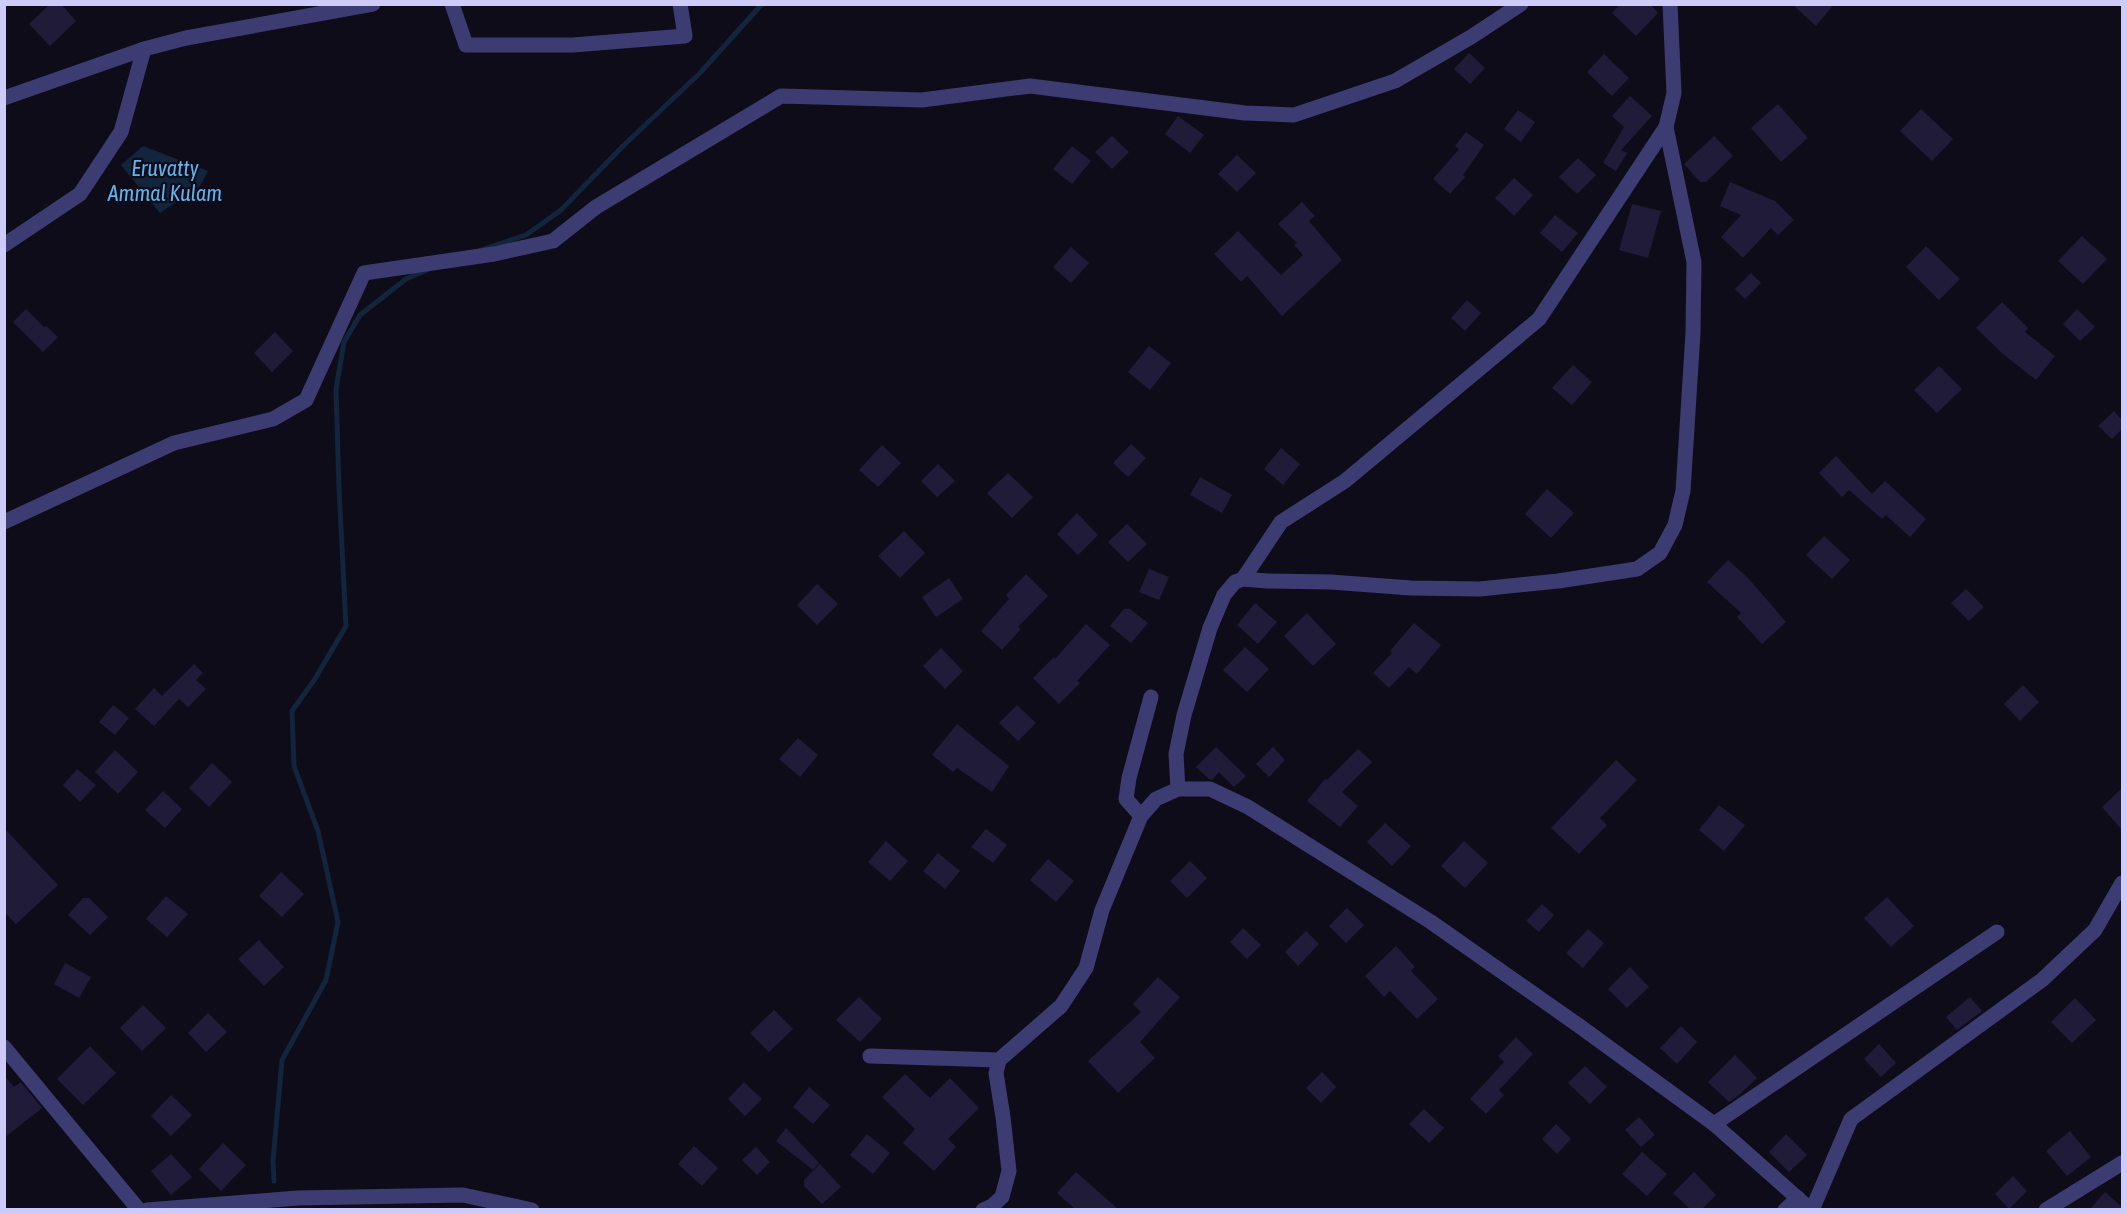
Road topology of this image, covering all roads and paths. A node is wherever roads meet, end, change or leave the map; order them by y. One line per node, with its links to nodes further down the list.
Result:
1 (373, 4): 6 (street)
2 (452, 4): 3 (street)
3 (681, 4)
4 (1521, 4): 10 (street)
5 (1670, 4): 8 (street)
6 (144, 49): 7 (street); 9 (street)
7 (4, 98)
8 (1666, 127): 11 (street); 11 (street)
9 (4, 245)
10 (4, 522)
11 (1243, 579): 13 (street)
12 (1151, 698): 14 (street)
13 (1178, 789): 14 (street); 20 (street)
14 (1141, 816): 19 (street)
15 (2122, 883): 28 (street)
16 (1997, 932): 20 (street)
17 (4, 1047): 23 (street)
18 (870, 1056): 19 (street)
19 (999, 1060): 26 (street)
20 (1714, 1124): 22 (street)
21 (2122, 1163): 29 (street)
22 (1798, 1198): 27 (street); 28 (street)
23 (139, 1209)
24 (147, 1209): 25 (street)
25 (532, 1209)
26 (983, 1209)
27 (1785, 1209)
28 (1811, 1209)
29 (2046, 1209)

